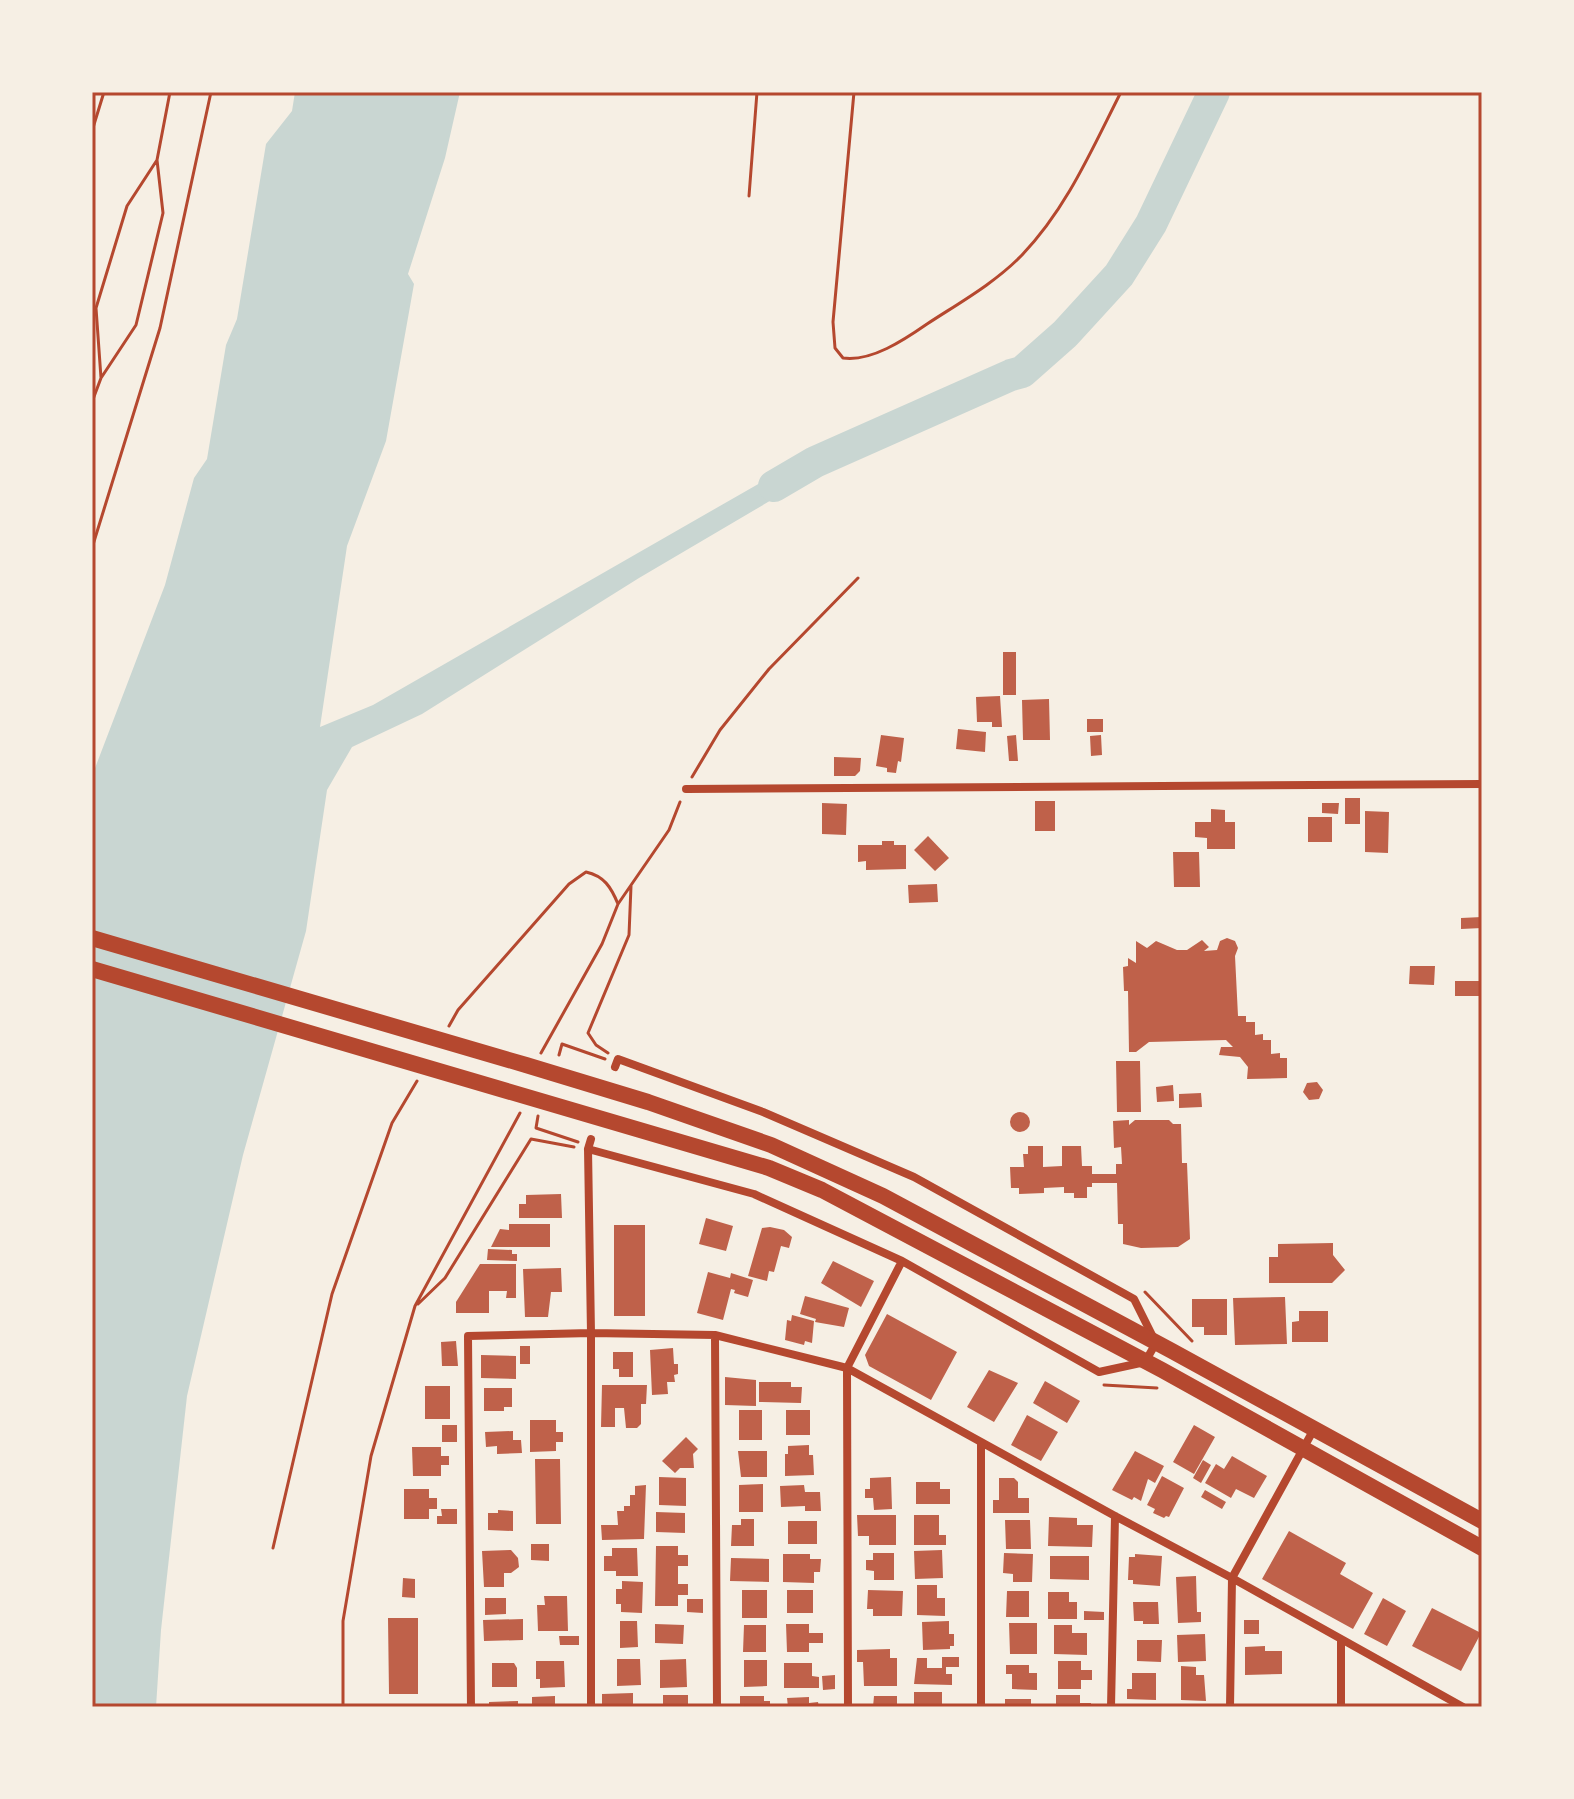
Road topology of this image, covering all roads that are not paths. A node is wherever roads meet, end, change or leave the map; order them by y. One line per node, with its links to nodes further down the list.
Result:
1 (1482, 784): 2 (street)
2 (686, 789)
3 (92, 938): 9 (main road)
4 (92, 969): 10 (main road)
5 (617, 1063): 9 (street)
6 (902, 1261): 7 (street); 10 (street); 11 (street)
7 (591, 1333): 8 (street); 21 (street); 22 (street)
8 (715, 1335): 11 (street); 23 (street)
9 (1156, 1343): 10 (street); 12 (main road)
10 (1145, 1362): 14 (main road)
11 (847, 1368): 13 (street); 24 (street)
12 (1314, 1429): 14 (street); 16 (main road)
13 (981, 1442): 15 (street); 25 (street)
14 (1303, 1449): 17 (main road); 18 (street)
15 (1115, 1516): 18 (street); 26 (street)
16 (1482, 1521)
17 (1482, 1548)
18 (1232, 1578): 19 (street); 27 (street)
19 (1341, 1641): 20 (street); 28 (street)
20 (1448, 1703): 29 (street)
21 (471, 1707)
22 (591, 1707)
23 (717, 1707)
24 (848, 1707)
25 (981, 1707)
26 (1111, 1707)
27 (1230, 1707)
28 (1341, 1707)
29 (1463, 1707)

